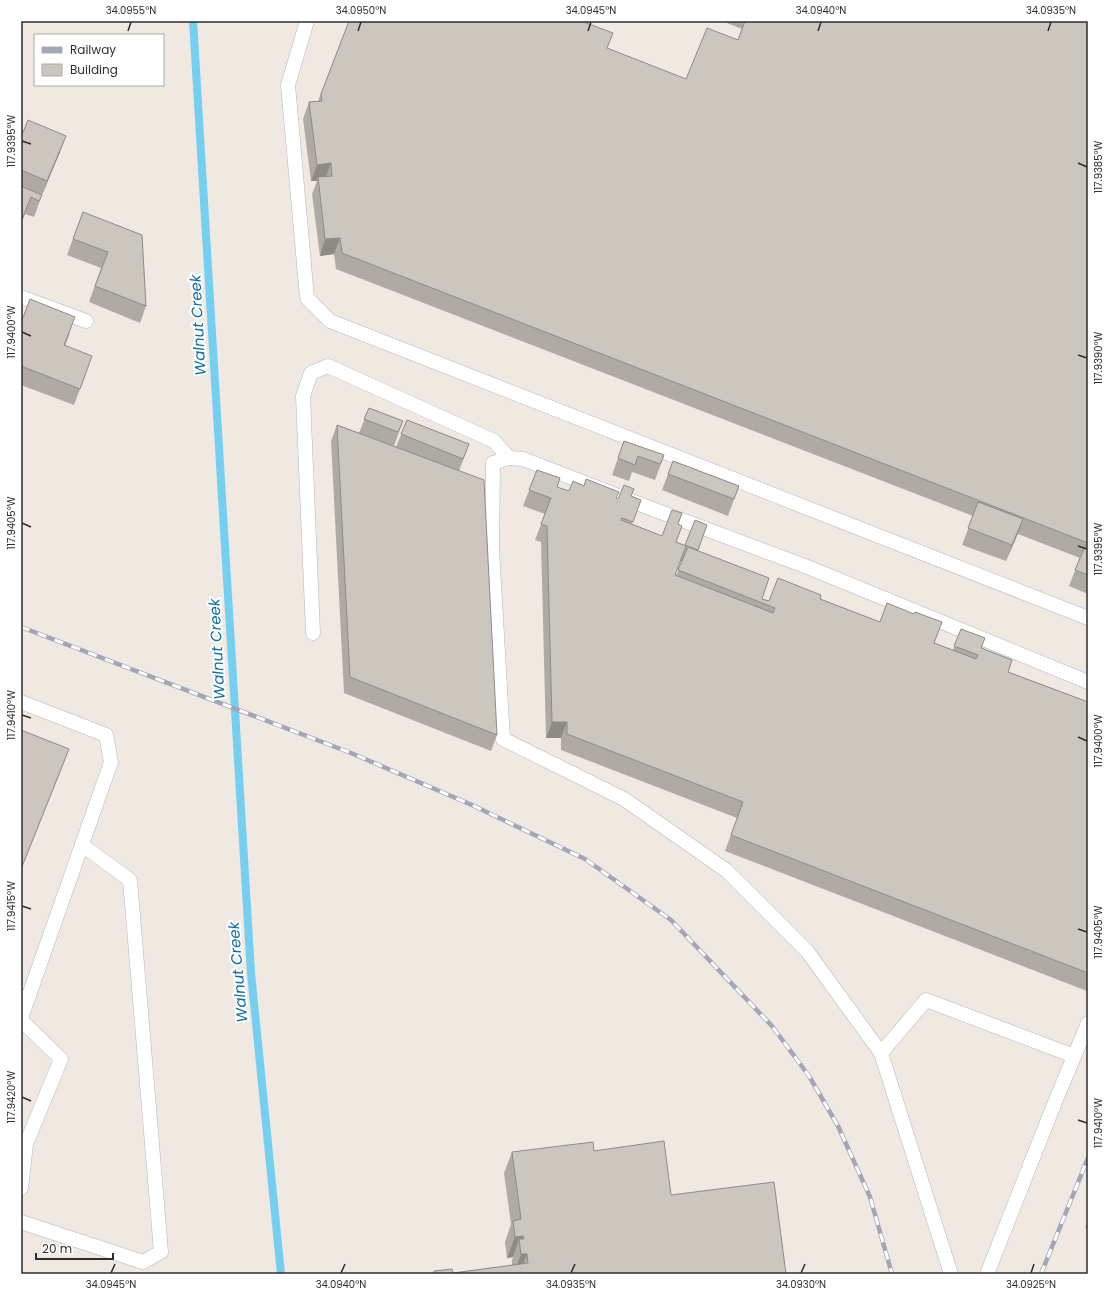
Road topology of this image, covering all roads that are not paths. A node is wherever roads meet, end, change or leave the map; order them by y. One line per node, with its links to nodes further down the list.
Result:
1 (307, 21): 5 (lane)
2 (21, 296): 3 (lane)
3 (86, 321)
4 (509, 458): 6 (lane); 7 (lane); 12 (lane)
5 (1088, 618)
6 (313, 633)
7 (1088, 682)
8 (21, 702): 9 (lane)
9 (82, 845): 10 (lane); 16 (lane)
10 (21, 1019): 14 (lane)
11 (1088, 1023): 13 (lane)
12 (881, 1052): 13 (lane); 17 (lane)
13 (1074, 1056): 18 (lane)
14 (23, 1144): 15 (lane)
15 (21, 1188)
16 (21, 1222)
17 (951, 1274)
18 (987, 1274)

